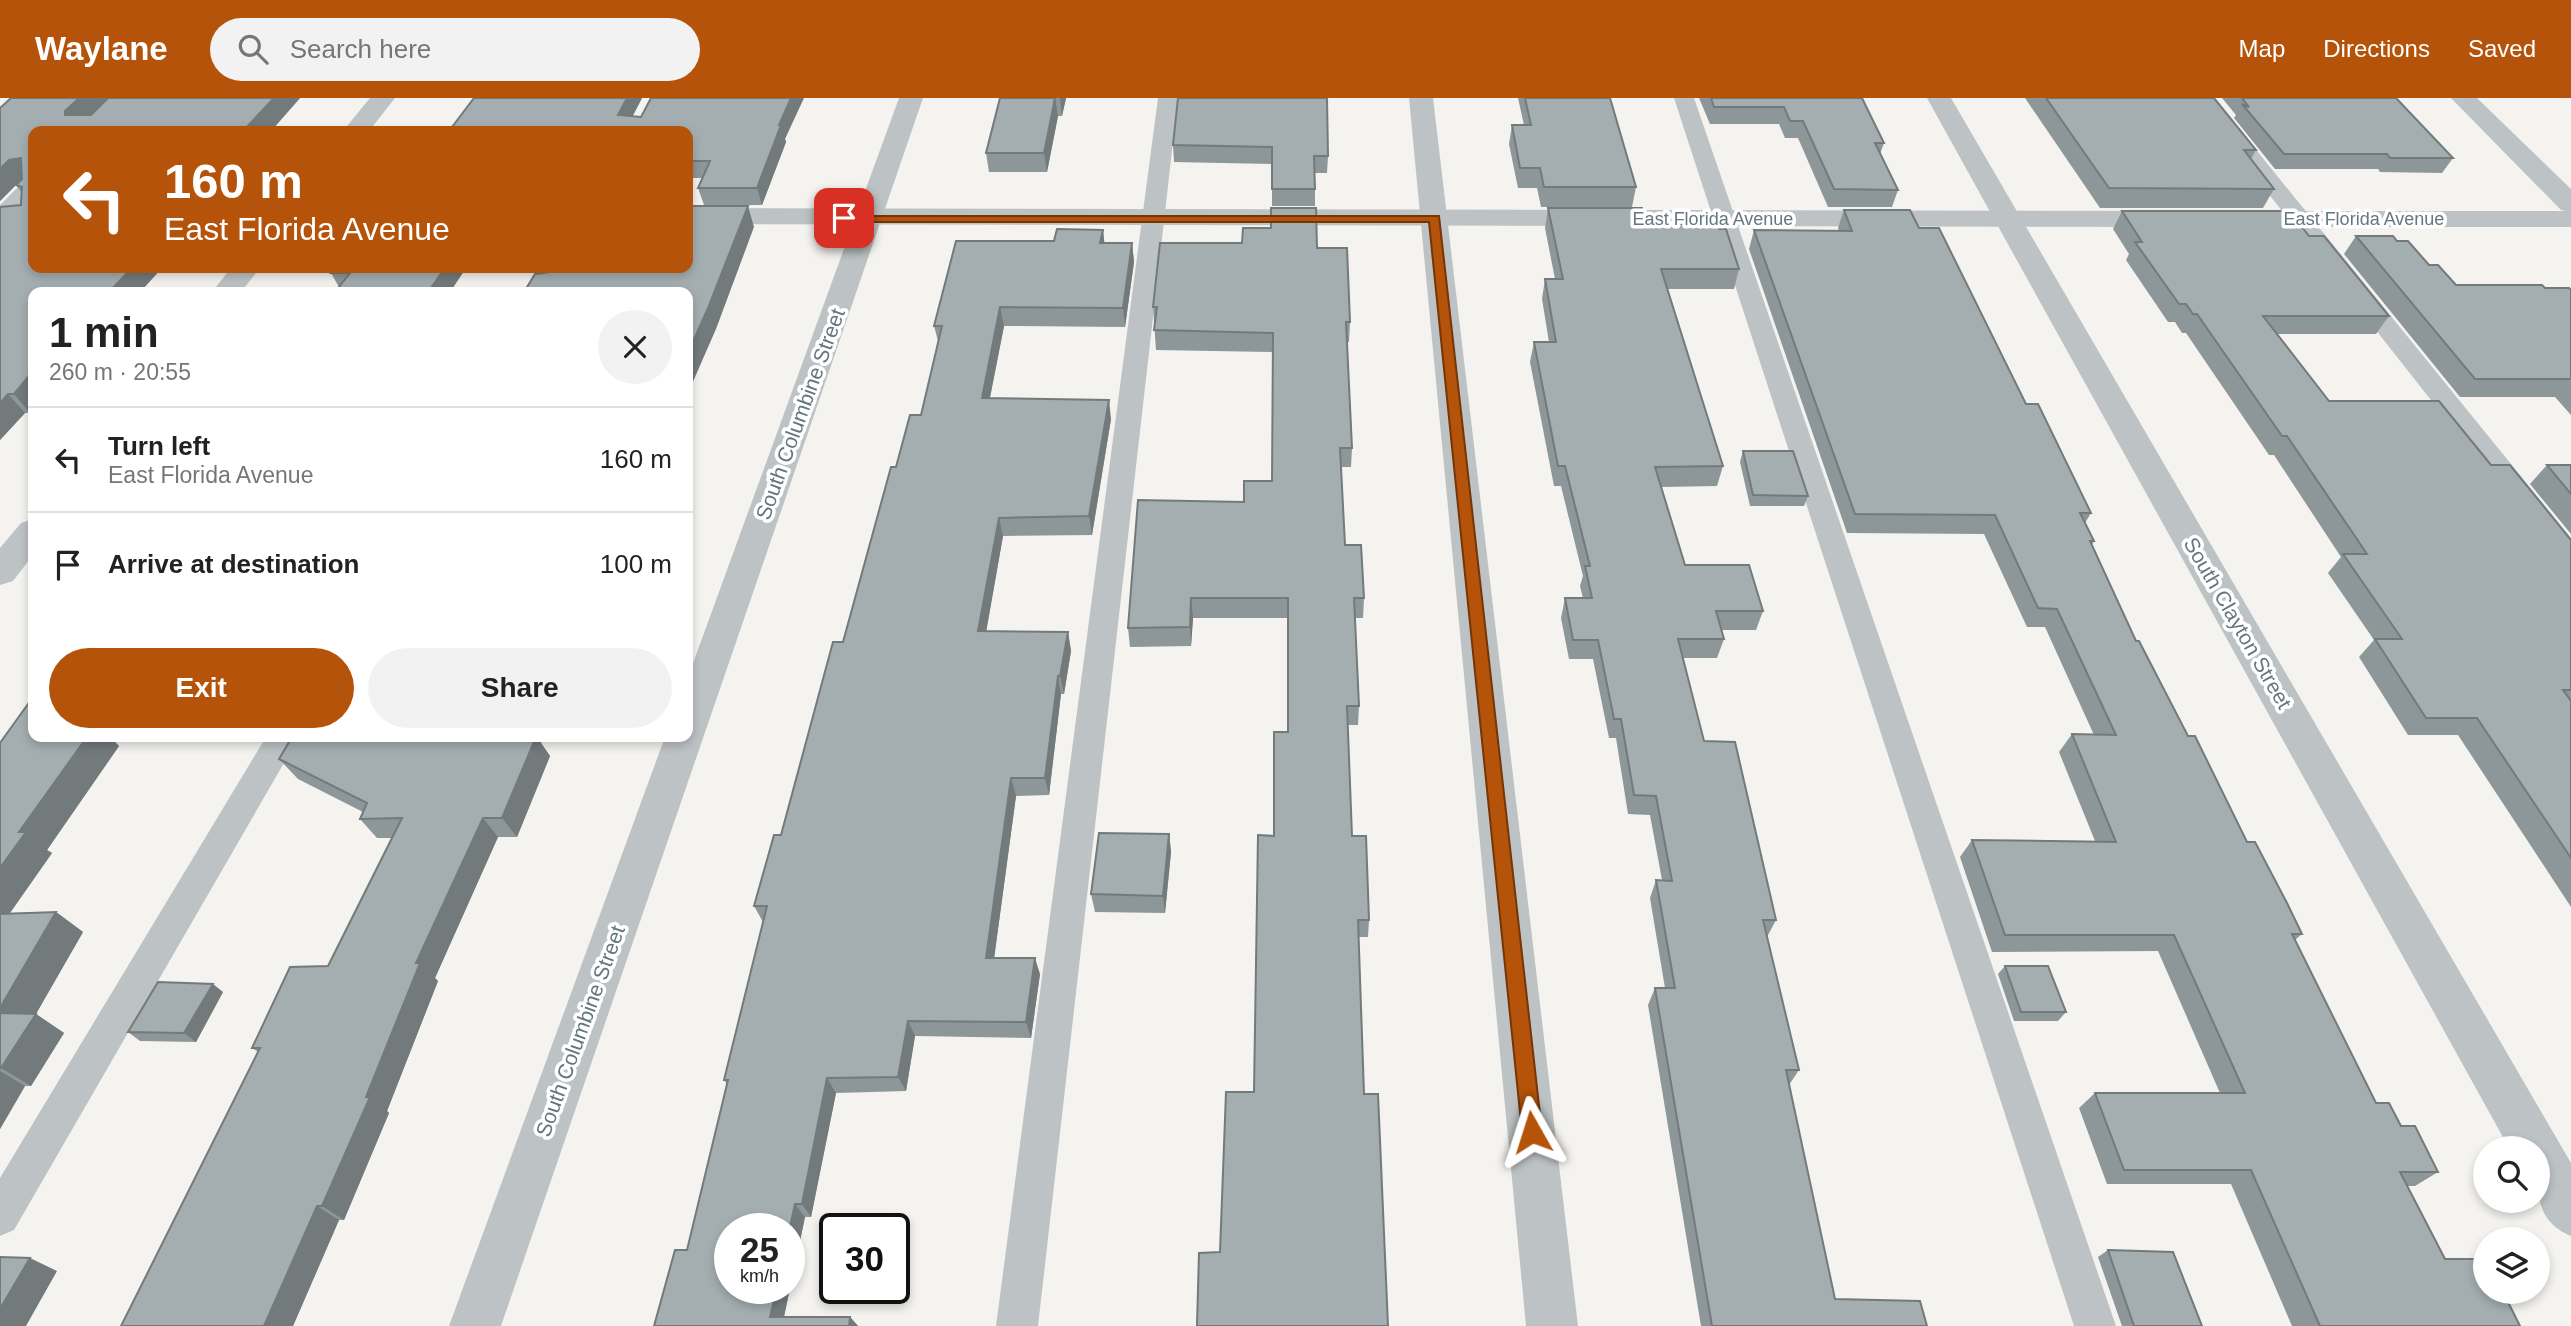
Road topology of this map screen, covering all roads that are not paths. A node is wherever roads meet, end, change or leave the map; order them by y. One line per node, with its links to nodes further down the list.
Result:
1 (383, 98): 9 (street)
2 (911, 98): 15 (street, South Columbine Street)
3 (1168, 98): 16 (lane)
4 (1421, 98): 17 (street)
5 (1684, 98): 18 (lane)
6 (1940, 98): 19 (street, South Clayton Street)
7 (2203, 98): 22 (lane)
8 (2463, 98): 11 (street)
9 (360, 126)
10 (28, 190): 13 (lane)
11 (2571, 204)
12 (28, 214): 13 (street)
13 (1, 215)
14 (693, 216): 15 (street, East Florida Avenue)
15 (870, 219): 16 (street, East Florida Avenue); 29 (street, South Columbine Street)
16 (1154, 219): 17 (street, East Florida Avenue); 37 (lane)
17 (1435, 219): 18 (street, East Florida Avenue); 38 (street)
18 (1726, 219): 19 (street, East Florida Avenue); 39 (lane)
19 (2009, 219): 20 (street, East Florida Avenue); 32 (street, South Clayton Street)
20 (2190, 219)
21 (2218, 219): 22 (street, East Florida Avenue)
22 (2301, 219): 23 (street, East Florida Avenue); 27 (lane)
23 (2571, 219)
24 (242, 273): 25 (street)
25 (230, 287)
26 (28, 537): 28 (street)
27 (2571, 558)
28 (0, 572)
29 (693, 716)
30 (280, 742): 35 (lane)
31 (683, 742): 36 (street, South Columbine Street)
32 (2528, 1136)
33 (2550, 1174): 34 (street, South Clayton Street)
34 (2571, 1211)
35 (0, 1216)
36 (475, 1326)
37 (1017, 1326)
38 (1552, 1326)
39 (2095, 1326)

